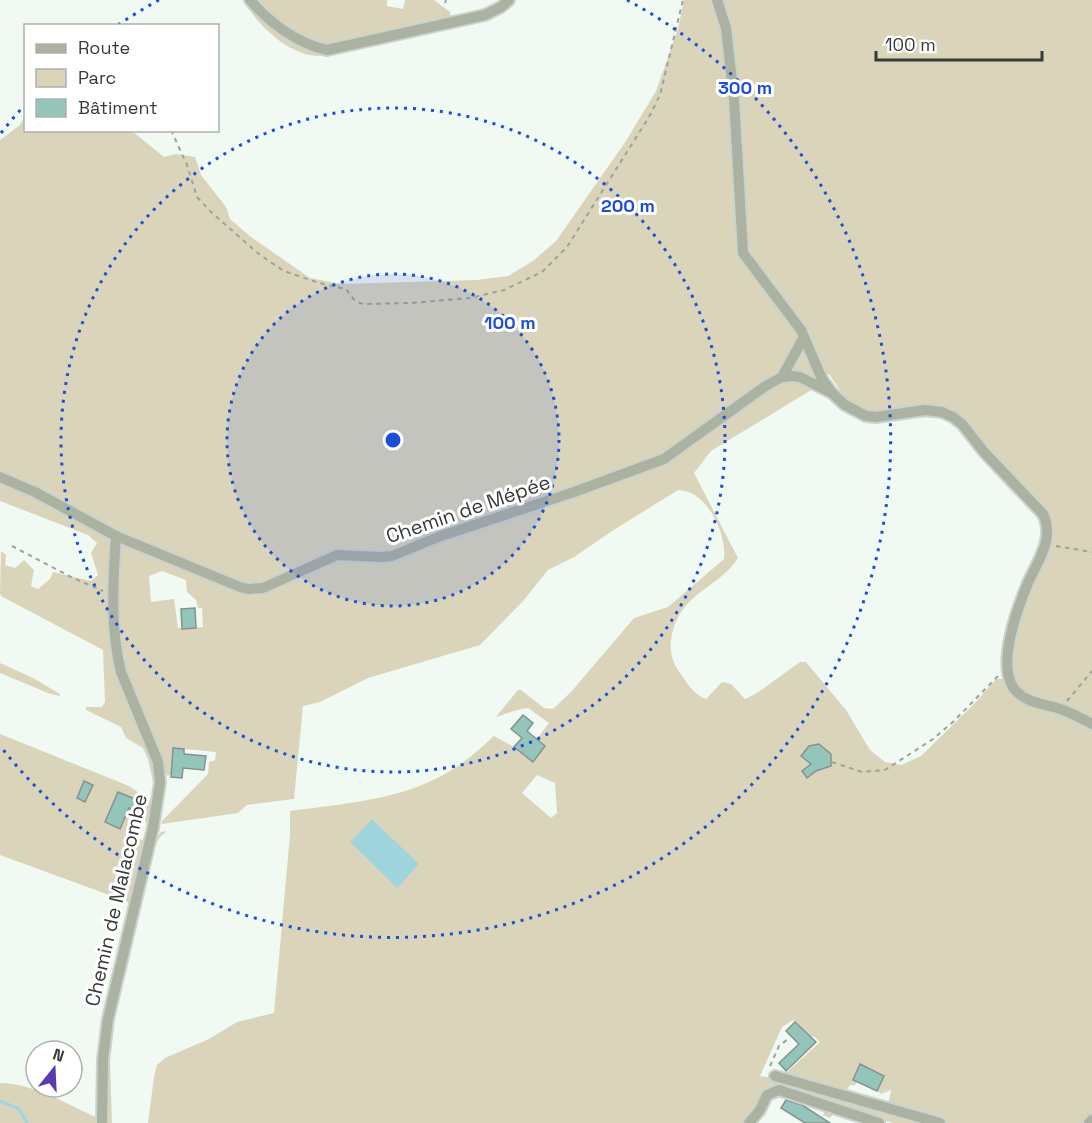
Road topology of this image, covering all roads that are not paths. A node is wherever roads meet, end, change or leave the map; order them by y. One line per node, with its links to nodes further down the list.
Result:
1 (250, 0): 2 (street)
2 (509, 0)
3 (717, 0): 4 (street)
4 (804, 337): 5 (street, Chemin de Mépée); 6 (street)
5 (782, 376): 6 (street); 8 (street, Chemin de Mépée)
6 (832, 393): 9 (street)
7 (0, 477): 8 (street)
8 (116, 536): 12 (street, Chemin de Malacombe)
9 (1092, 724)
10 (775, 1076): 15 (street)
11 (1092, 1120): 16 (street)
12 (102, 1123)
13 (749, 1123): 14 (street)
14 (879, 1123)
15 (940, 1123)
16 (1089, 1123)

